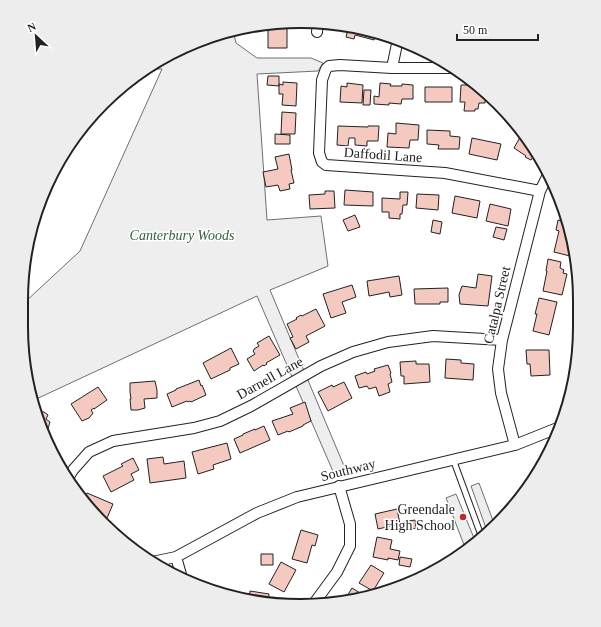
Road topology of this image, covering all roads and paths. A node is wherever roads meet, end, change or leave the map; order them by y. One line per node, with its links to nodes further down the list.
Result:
1 (397, 46): 2 (street)
2 (392, 68): 3 (street); 5 (street, Daffodil Lane)
3 (442, 68)
4 (545, 181): 5 (street, Catalpa Street)
5 (540, 191): 6 (street, Catalpa Street)
6 (502, 340): 8 (street, Catalpa Street); 10 (street, Darnell Lane)
7 (552, 430): 8 (street, Southway)
8 (515, 445): 9 (street, Southway)
9 (453, 459): 11 (street, Southway); 12 (lane)
10 (71, 473)
11 (339, 486): 13 (street, Southway); 16 (street)
12 (480, 531)
13 (176, 557): 14 (street, Southway); 15 (street)
14 (161, 560)
15 (180, 571)
16 (319, 598)

